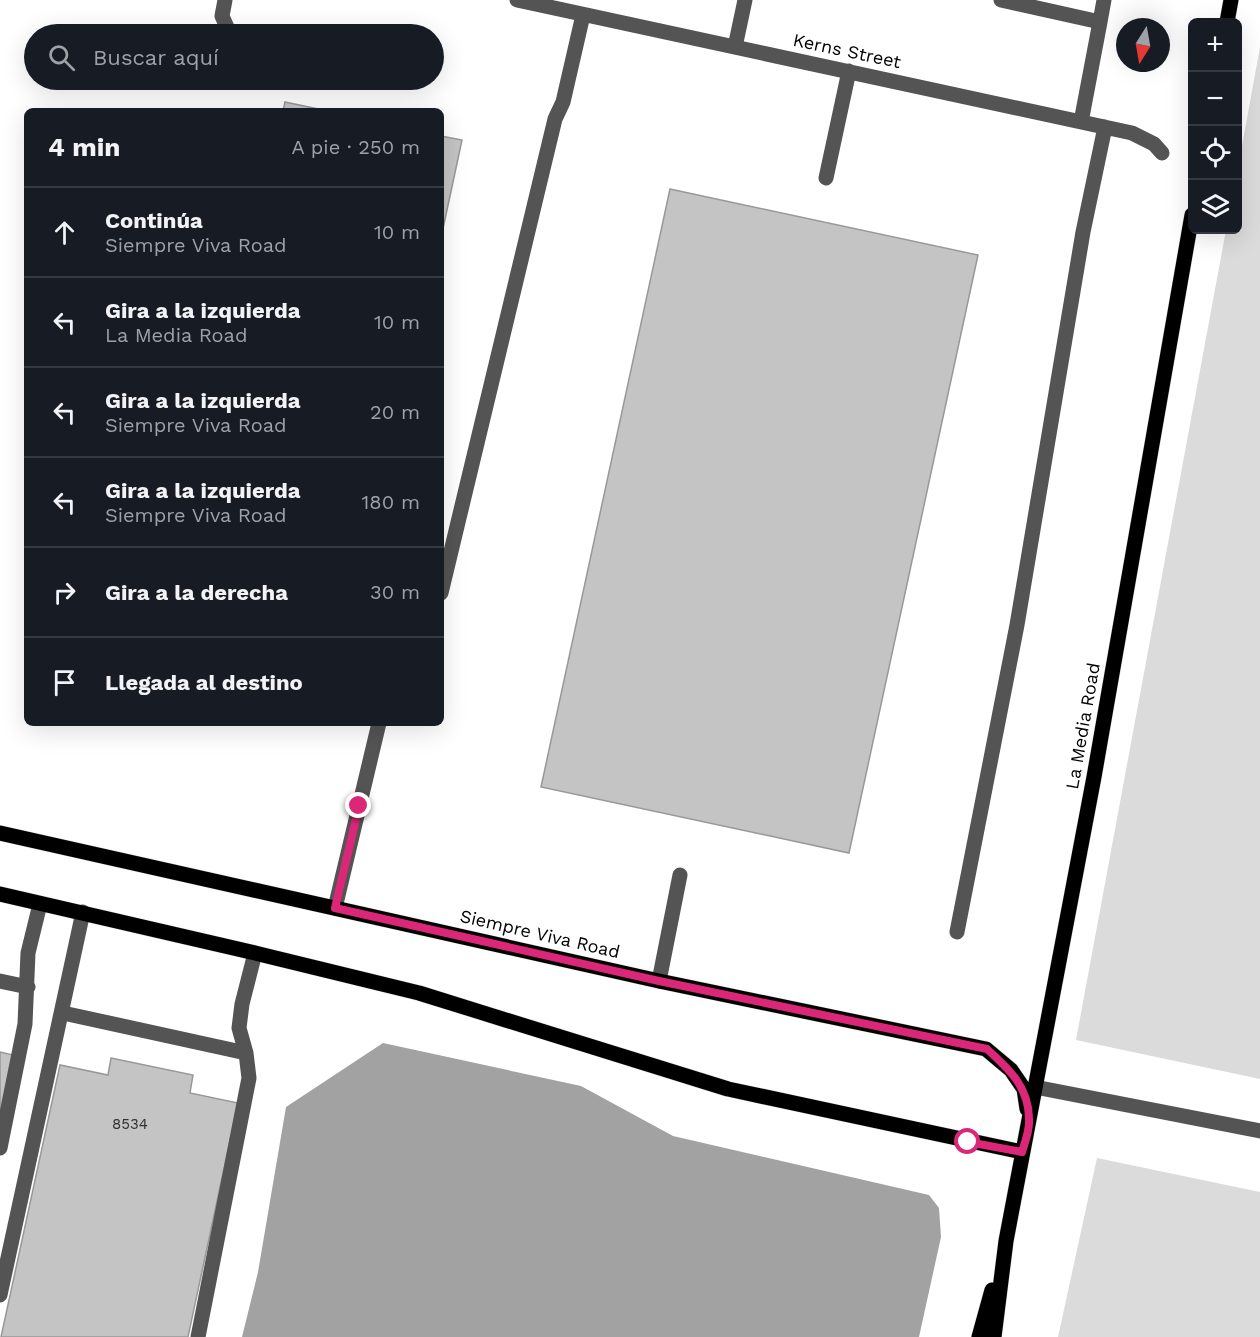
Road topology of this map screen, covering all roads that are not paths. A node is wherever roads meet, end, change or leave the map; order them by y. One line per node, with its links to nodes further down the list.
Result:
1 (225, 0): 10 (street)
2 (517, 0): 7 (street, Kerns Street)
3 (745, 0): 11 (street)
4 (1000, 0): 9 (street)
5 (1104, 0): 9 (street)
6 (1231, 0): 8 (main road)
7 (583, 15): 11 (street, Kerns Street); 18 (street)
8 (1228, 18)
9 (1100, 22): 13 (street)
10 (226, 24)
11 (735, 47): 12 (street, Kerns Street)
12 (849, 71): 13 (street, Kerns Street); 16 (street)
13 (1081, 122): 14 (street, Kerns Street)
14 (1105, 127): 15 (street, Kerns Street); 26 (street)
15 (1162, 153)
16 (826, 177)
17 (1189, 234): 33 (main road, La Media Road)
18 (444, 581)
19 (378, 726): 24 (street)
20 (0, 833): 24 (main road, Siempre Viva Road)
21 (680, 875): 29 (street)
22 (0, 894): 23 (main road)
23 (40, 904): 25 (main road); 30 (street)
24 (335, 908): 29 (main road, Siempre Viva Road)
25 (84, 912): 27 (main road); 31 (street)
26 (957, 932)
27 (255, 952): 32 (street); 37 (main road)
28 (0, 981): 30 (street)
29 (659, 981): 34 (main road, Siempre Viva Road)
30 (28, 987): 36 (street)
31 (63, 1013): 32 (street); 39 (street)
32 (246, 1053): 40 (street)
33 (1035, 1087): 34 (main road, La Media Road); 35 (street)
34 (1030, 1120): 37 (main road, La Media Road)
35 (1260, 1131)
36 (0, 1148)
37 (1022, 1152): 38 (main road, La Media Road)
38 (1006, 1241): 41 (main road, La Media Road); 42 (main road, La Media Road)
39 (0, 1295)
40 (198, 1337)
41 (979, 1337)
42 (994, 1337)

